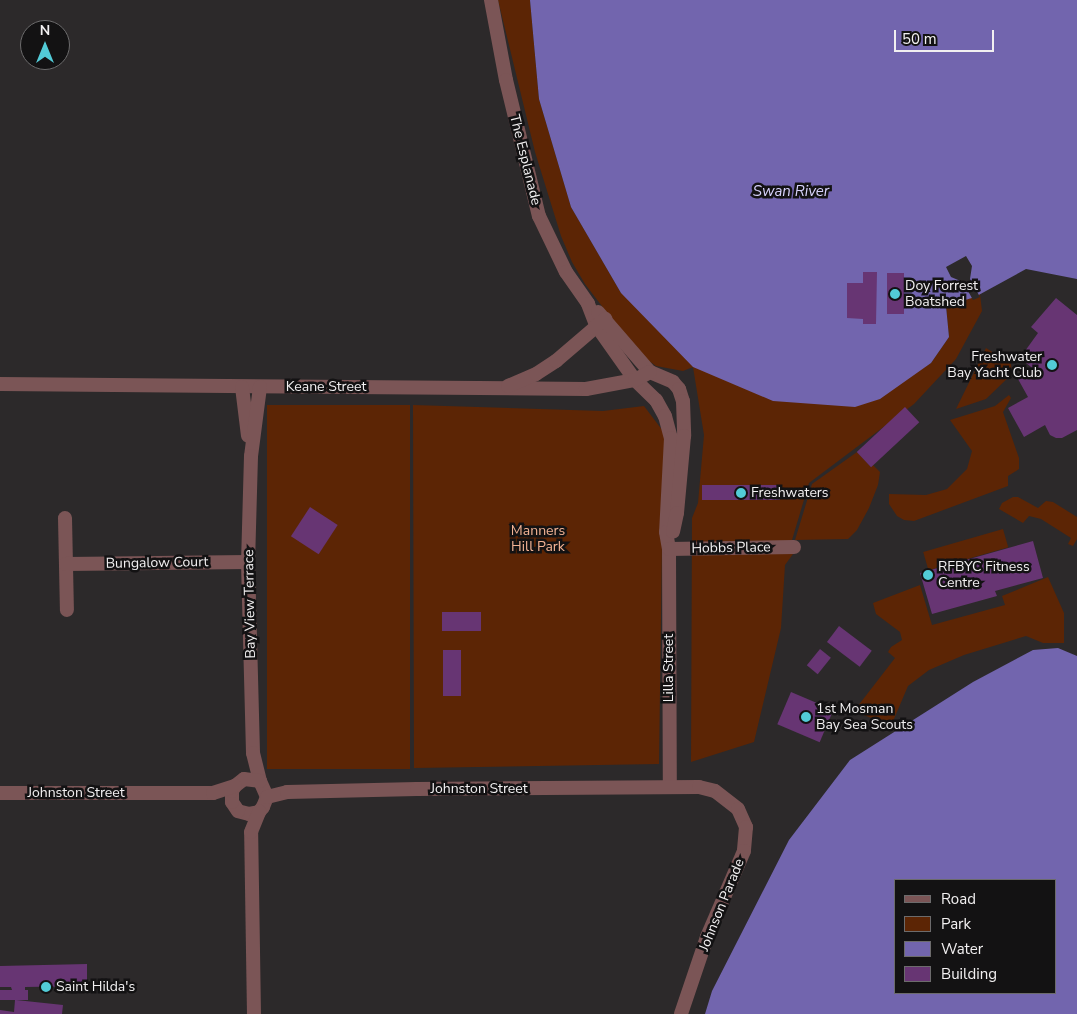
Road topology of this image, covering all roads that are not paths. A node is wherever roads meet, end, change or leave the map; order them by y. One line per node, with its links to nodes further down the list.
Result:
1 (490, 2): 2 (street, The Esplanade)
2 (601, 322): 3 (street, The Esplanade); 4 (street, The Esplanade); 8 (street)
3 (650, 372): 4 (street, Keane Street); 12 (street, Lilla Street)
4 (635, 380): 8 (street, Keane Street); 12 (street, Lilla Street)
5 (0, 384): 6 (street, Keane Street)
6 (242, 387): 7 (street, Keane Street); 9 (street, Bay View Terrace)
7 (260, 387): 8 (street, Keane Street); 9 (street, Bay View Terrace)
8 (500, 388)
9 (251, 456): 13 (street, Bay View Terrace)
10 (65, 518): 14 (street)
11 (794, 547): 12 (street, Hobbs Place)
12 (668, 549): 19 (street, Lilla Street)
13 (248, 562): 14 (street, Bungalow Court); 16 (street, Bay View Terrace)
14 (66, 564): 15 (street)
15 (67, 610)
16 (253, 752): 17 (street, Bay View Terrace); 18 (street, Bay View Terrace)
17 (239, 782): 18 (street); 21 (street, Johnston Street); 22 (street)
18 (264, 788): 19 (street, Johnston Street); 24 (street)
19 (670, 788): 27 (street, Johnson Parade)
20 (0, 793): 21 (street, Johnston Street)
21 (213, 793): 22 (street, Johnston Street)
22 (232, 800): 23 (street)
23 (241, 812): 24 (street); 25 (street)
24 (259, 812): 25 (street)
25 (251, 832): 26 (street)
26 (254, 1014)
27 (681, 1014)

